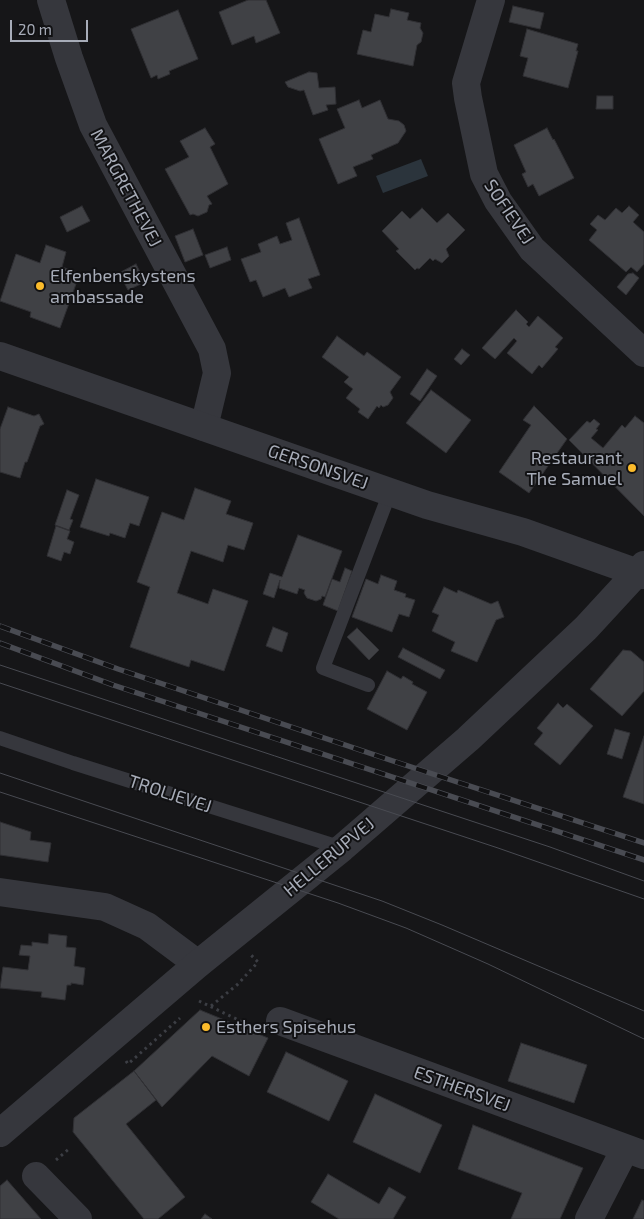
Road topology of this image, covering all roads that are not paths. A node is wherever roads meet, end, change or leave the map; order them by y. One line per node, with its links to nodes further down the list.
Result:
1 (52, 0): 5 (street, MARGRETHEVEJ)
2 (491, 0): 3 (street, SOFIEVEJ)
3 (644, 352)
4 (0, 356): 5 (street, GERSONSVEJ)
5 (204, 427): 6 (street, GERSONSVEJ)
6 (390, 492): 7 (street, GERSONSVEJ); 8 (lane)
7 (642, 571): 10 (street, HELLERUPVEJ)
8 (368, 685)
9 (0, 738): 10 (lane, TROLJEVEJ)
10 (342, 848): 12 (street, HELLERUPVEJ)
11 (0, 892): 12 (street)
12 (198, 964): 14 (street, HELLERUPVEJ)
13 (280, 1021): 15 (street, ESTHERSVEJ)
14 (0, 1134)
15 (635, 1152): 18 (street)
16 (36, 1176): 17 (street)
17 (78, 1219)
18 (589, 1219)

